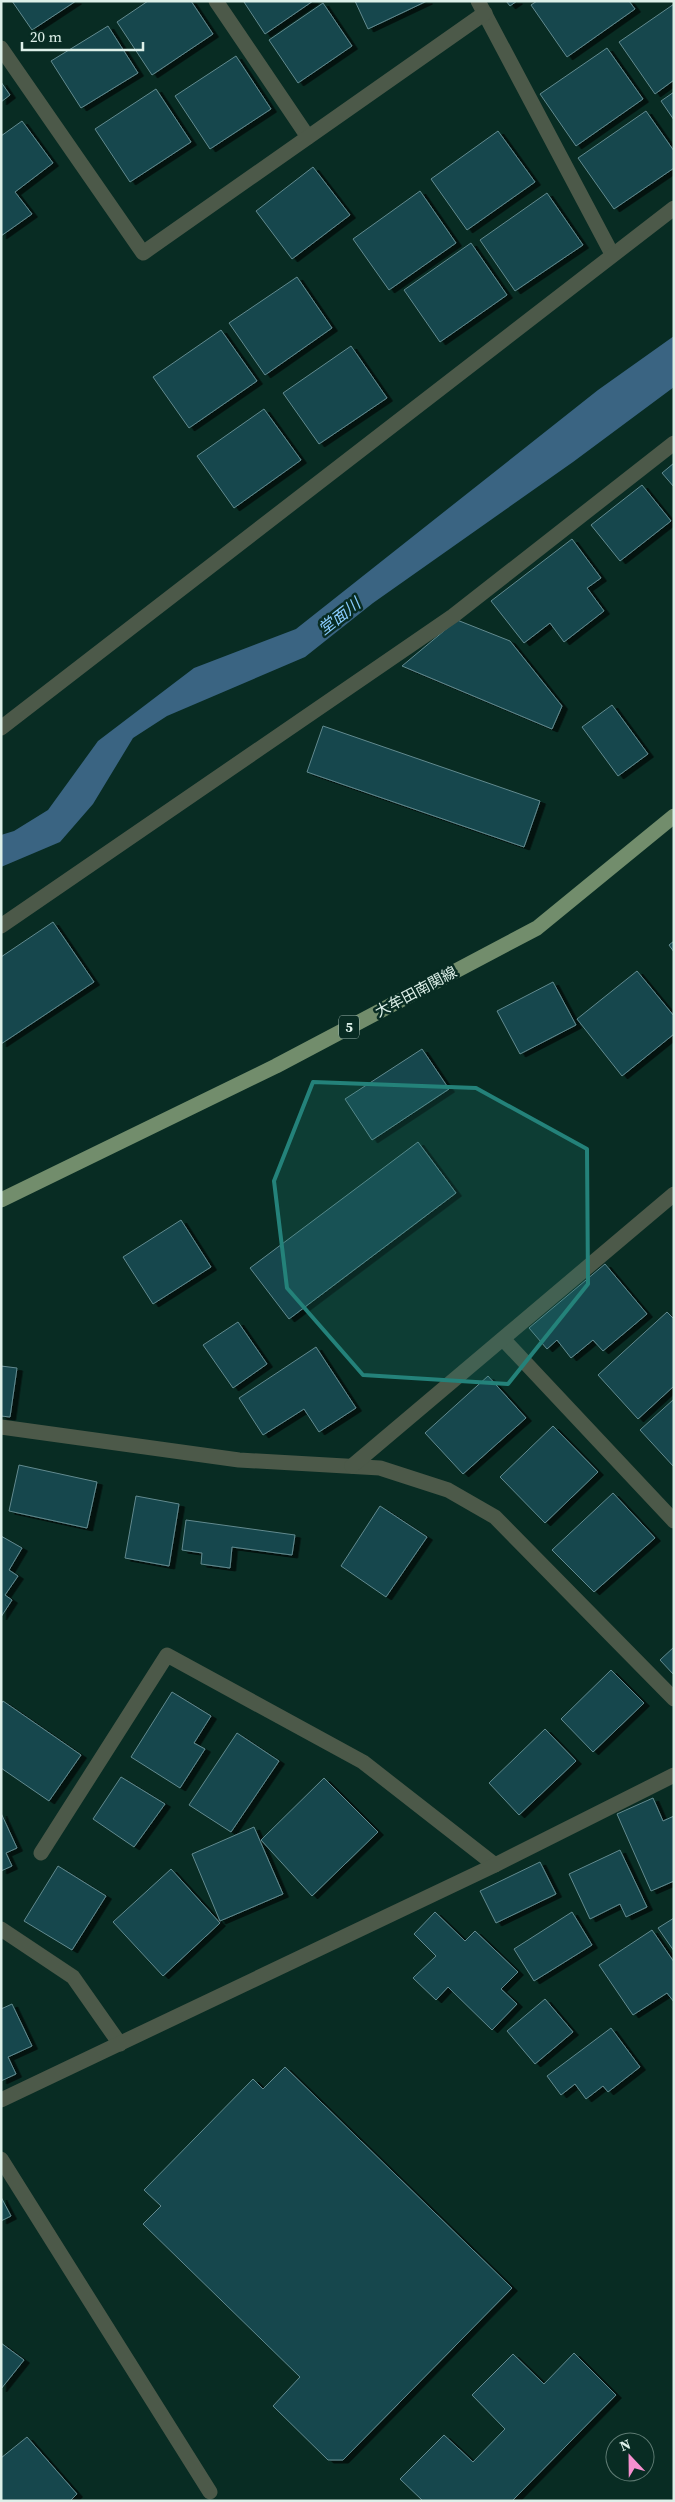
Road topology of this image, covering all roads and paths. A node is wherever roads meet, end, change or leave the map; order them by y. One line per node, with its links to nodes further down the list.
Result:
1 (216, 1): 4 (street)
2 (482, 7): 4 (street); 6 (street)
3 (1, 48): 4 (street)
4 (308, 137)
5 (674, 208): 6 (street)
6 (612, 254): 8 (street)
7 (674, 443): 10 (street)
8 (1, 728)
9 (674, 816): 12 (main road, 大牟田南関線 / 5)
10 (1, 926)
11 (674, 1194): 13 (street)
12 (1, 1200)
13 (503, 1339): 15 (street); 16 (street)
14 (1, 1427): 15 (street)
15 (352, 1466): 17 (street)
16 (674, 1521)
17 (674, 1699)
18 (674, 1776): 20 (street)
19 (41, 1853): 20 (street)
20 (495, 1865): 22 (street)
21 (1, 1929): 22 (street)
22 (120, 2044): 23 (street)
23 (1, 2100)
24 (1, 2159): 25 (street)
25 (210, 2492)

